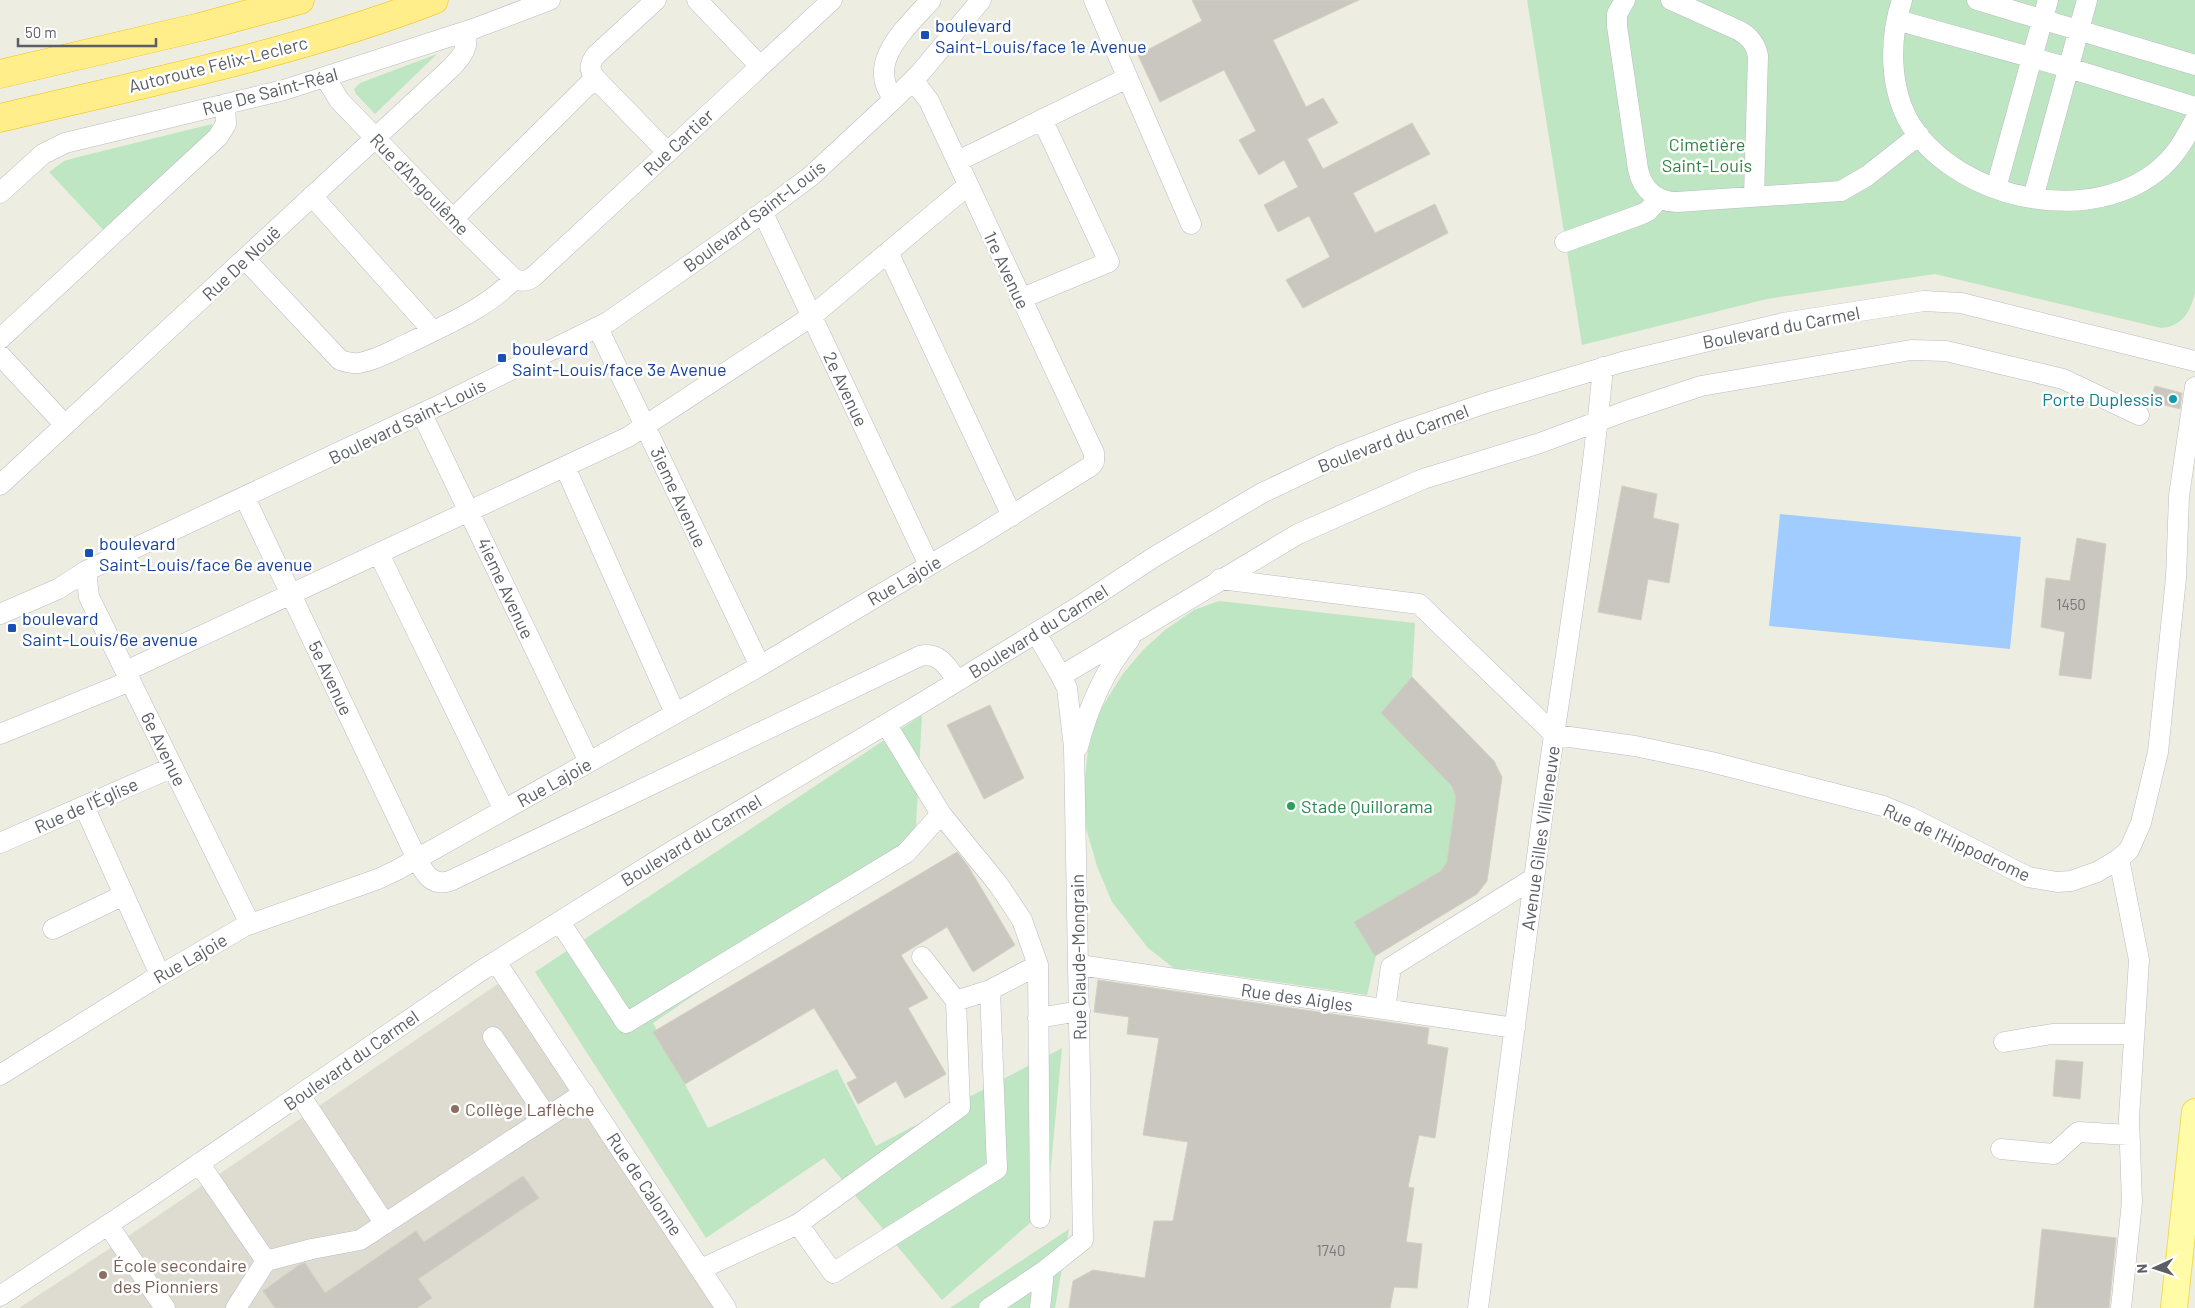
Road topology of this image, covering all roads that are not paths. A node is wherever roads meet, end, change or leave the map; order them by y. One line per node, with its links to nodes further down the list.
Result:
1 (300, 0): 24 (highway)
2 (434, 0): 32 (highway, Autoroute Félix-Leclerc)
3 (550, 0): 19 (street, Rue De Saint-Réal)
4 (656, 0): 26 (street)
5 (697, 0): 22 (street)
6 (832, 0): 22 (street, Rue Cartier)
7 (931, 0): 29 (street)
8 (982, 0): 28 (street, Boulevard Saint-Louis)
9 (1094, 0): 27 (street)
10 (1625, 0): 45 (street)
11 (1671, 0): 43 (street)
12 (1902, 0): 16 (street)
13 (1977, 0): 17 (street)
14 (2048, 0): 17 (street)
15 (2087, 0): 18 (street)
16 (1897, 20): 20 (street); 35 (street)
17 (2043, 20): 18 (street); 20 (street)
18 (2078, 30): 21 (street); 23 (street)
19 (466, 32): 25 (street, Rue De Saint-Réal); 36 (street, Rue De Nouë)
20 (2032, 57): 23 (street); 40 (street)
21 (2195, 64)
22 (760, 66): 37 (street, Rue Cartier)
23 (2069, 68): 31 (street); 44 (street)
24 (0, 74)
25 (325, 77): 30 (street, Rue De Saint-Réal); 36 (street, Rue d'Angoulême)
26 (596, 78): 37 (street); 47 (street)
27 (1127, 78): 33 (street); 48 (street)
28 (914, 80): 29 (street, Boulevard Saint-Louis); 38 (street, 1re Avenue)
29 (894, 99): 46 (street, Boulevard Saint-Louis)
30 (225, 104): 41 (street, Rue De Saint-Réal); 57 (street)
31 (2195, 107)
32 (0, 118)
33 (1042, 119): 38 (street); 53 (street)
34 (2195, 120): 44 (street)
35 (1919, 135): 40 (street); 43 (street)
36 (375, 138): 42 (street, Rue De Nouë); 47 (street, Rue d'Angoulême)
37 (667, 152): 52 (street, Rue Cartier)
38 (958, 161): 39 (street, 1re Avenue)
39 (967, 186): 50 (street); 53 (street, 1re Avenue)
40 (1996, 188): 44 (street)
41 (0, 194)
42 (312, 196): 51 (street, Rue De Nouë); 56 (street)
43 (1754, 197): 45 (street)
44 (2033, 198)
45 (1659, 199): 49 (street)
46 (763, 213): 54 (street, 2e Avenue); 55 (street, Boulevard Saint-Louis)
47 (453, 219): 52 (street, Rue d'Angoulême)
48 (1191, 224)
49 (1565, 242)
50 (888, 252): 54 (street); 72 (street)
51 (245, 259): 56 (street, Rue Cartier); 65 (street, Rue De Nouë)
52 (519, 280): 56 (street, Rue Cartier)
53 (1020, 299): 67 (street, 1re Avenue)
54 (812, 316): 66 (street); 74 (street, 2e Avenue)
55 (598, 328): 62 (street, Boulevard Saint-Louis); 66 (street, 3ieme Avenue)
56 (433, 331)
57 (0, 339)
58 (0, 355): 65 (street)
59 (2195, 361): 60 (street, Boulevard du Carmel)
60 (1602, 367): 64 (street, Avenue Gilles Villeneuve); 80 (street, Boulevard du Carmel)
61 (2195, 387): 97 (street, Rue de l'Hippodrome)
62 (422, 414): 70 (street, Boulevard Saint-Louis); 71 (street, 4ieme Avenue)
63 (2139, 415): 64 (street)
64 (1597, 423): 76 (street); 88 (street, Avenue Gilles Villeneuve)
65 (65, 425): 69 (street, Rue De Nouë)
66 (646, 427): 68 (street); 81 (street, 3ieme Avenue)
67 (1094, 462): 72 (street, Rue Lajoie)
68 (564, 467): 71 (street); 85 (street)
69 (0, 485)
70 (245, 498): 75 (street, Boulevard Saint-Louis); 77 (street, 5e Avenue)
71 (469, 512): 73 (street); 89 (street, 4ieme Avenue)
72 (1012, 516): 74 (street, Rue Lajoie)
73 (379, 554): 77 (street); 93 (street)
74 (929, 564): 81 (street, Rue Lajoie)
75 (86, 571): 78 (street, Boulevard Saint-Louis); 82 (street, 6e Avenue)
76 (1220, 579): 79 (street); 88 (street)
77 (292, 594): 82 (street); 96 (street, 5e Avenue)
78 (0, 614)
79 (1139, 628): 83 (street); 90 (street)
80 (1036, 633): 83 (street, Rue Claude-Mongrain); 84 (street, Boulevard du Carmel)
81 (760, 666): 85 (street, Rue Lajoie)
82 (128, 676): 87 (street); 91 (street, 6e Avenue)
83 (1061, 676): 90 (street, Rue Claude-Mongrain)
84 (957, 681): 86 (street, Boulevard du Carmel); 96 (street, 5e Avenue)
85 (675, 714): 89 (street, Rue Lajoie)
86 (886, 724): 94 (street); 100 (street, Boulevard du Carmel)
87 (0, 734)
88 (1555, 735): 97 (street, Rue de l'Hippodrome); 98 (street, Avenue Gilles Villeneuve)
89 (588, 762): 93 (street, Rue Lajoie)
90 (1074, 765): 106 (street, Rue Claude-Mongrain)
91 (173, 767): 92 (street, Rue de l'Église); 101 (street, 6e Avenue)
92 (84, 806): 95 (street, Rue de l'Église); 99 (street)
93 (504, 810): 96 (street, Rue Lajoie)
94 (941, 814): 100 (street); 105 (street)
95 (0, 843)
96 (417, 859): 101 (street, Rue Lajoie)
97 (2119, 859): 114 (street)
98 (1534, 878): 110 (street); 113 (street, Avenue Gilles Villeneuve)
99 (124, 895): 102 (street); 107 (street)
100 (560, 922): 104 (street, Boulevard du Carmel)
101 (250, 924): 107 (street, Rue Lajoie)
102 (53, 929)
103 (922, 957): 109 (street)
104 (496, 962): 118 (street, Rue de Calonne); 119 (street, Boulevard du Carmel)
105 (1038, 965): 108 (street); 112 (street)
106 (1079, 965): 110 (street, Rue des Aigles); 111 (street, Rue Claude-Mongrain)
107 (160, 975): 117 (street, Rue Lajoie)
108 (990, 990): 109 (street); 127 (street)
109 (956, 1001): 127 (street)
110 (1385, 1009): 113 (street, Rue des Aigles)
111 (1080, 1011): 112 (street); 132 (street, Rue Claude-Mongrain)
112 (1038, 1018): 125 (street)
113 (1514, 1028): 139 (street, Avenue Gilles Villeneuve)
114 (2134, 1034): 116 (street); 122 (street)
115 (493, 1037): 121 (street)
116 (2004, 1042)
117 (0, 1075)
118 (584, 1093): 121 (street); 131 (street, Rue de Calonne)
119 (300, 1095): 124 (street, Boulevard du Carmel); 126 (street)
120 (2195, 1112): 129 (main road)
121 (547, 1118): 126 (street)
122 (2129, 1135): 123 (street); 140 (street)
123 (2001, 1149)
124 (199, 1163): 128 (street, Boulevard du Carmel); 130 (street)
125 (1040, 1218)
126 (385, 1224): 130 (street)
127 (798, 1224): 131 (street)
128 (108, 1225): 133 (street, Boulevard du Carmel); 134 (street)
129 (2189, 1228): 141 (main road)
130 (266, 1261): 135 (street)
131 (701, 1269): 136 (street, Rue de Calonne)
132 (1044, 1271): 137 (street); 138 (street)
133 (0, 1296)
134 (166, 1308)
135 (236, 1308)
136 (726, 1308)
137 (989, 1308)
138 (1040, 1308)
139 (1478, 1308)
140 (2121, 1308)
141 (2174, 1308)

